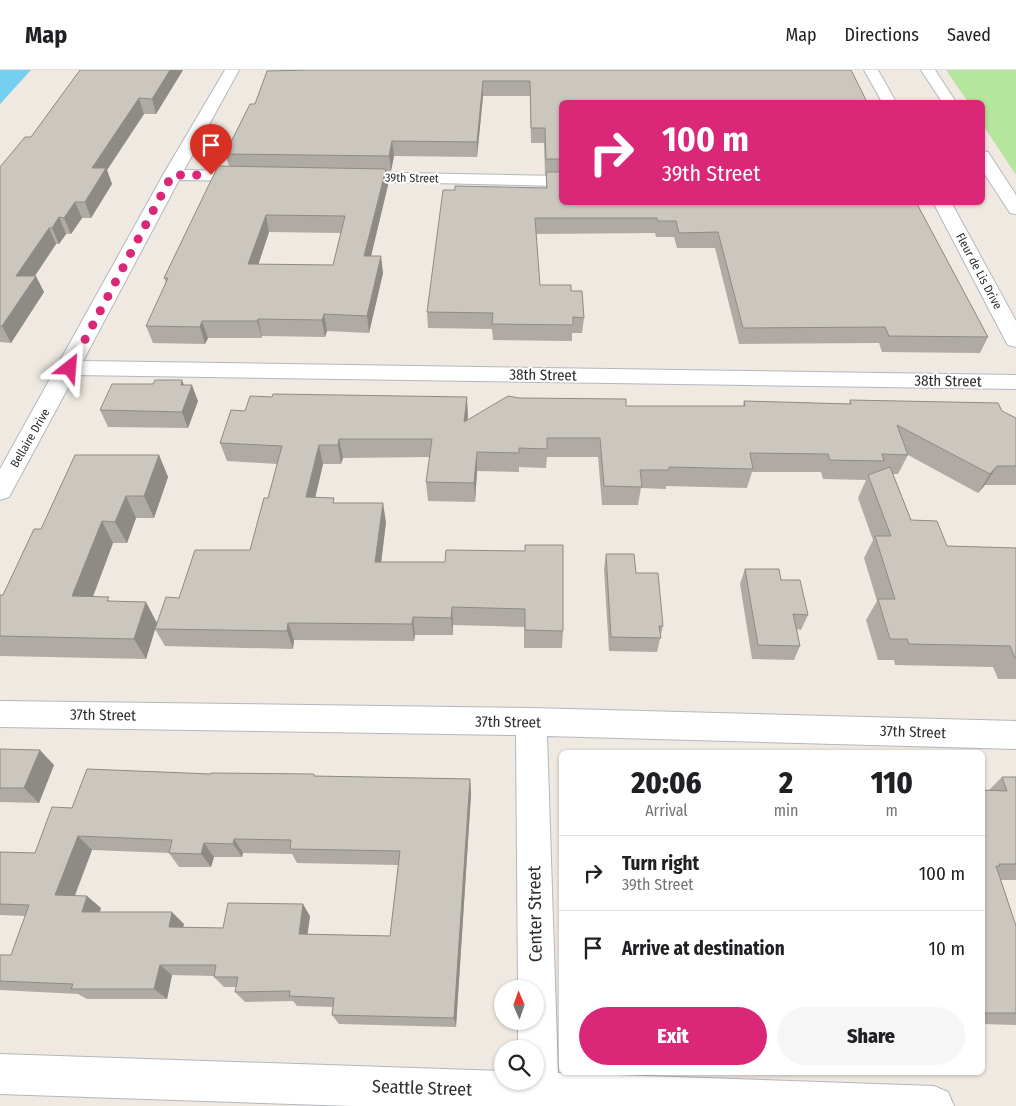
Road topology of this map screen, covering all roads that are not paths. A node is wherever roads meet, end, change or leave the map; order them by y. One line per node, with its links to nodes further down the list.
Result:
1 (232, 70): 7 (street, Bellaire Drive)
2 (871, 70): 4 (street)
3 (928, 70): 5 (street)
4 (888, 100)
5 (948, 100)
6 (985, 161): 12 (street)
7 (172, 175): 8 (street); 16 (street, Bellaire Drive)
8 (272, 176)
9 (332, 177): 10 (street, 39th Street)
10 (559, 181)
11 (985, 187): 12 (street)
12 (1002, 188): 14 (street)
13 (944, 205): 15 (street, Fleur de Lis Drive)
14 (1016, 209)
15 (1016, 340)
16 (70, 368): 17 (street, 38th Street); 18 (street, Bellaire Drive)
17 (1016, 382)
18 (0, 491)
19 (0, 714): 20 (street, 37th Street)
20 (531, 722): 21 (street, 37th Street); 23 (street, Center Street)
21 (1016, 735)
22 (0, 1074): 23 (street, Seattle Street)
23 (539, 1099): 24 (street, Seattle Street)
24 (934, 1106)

